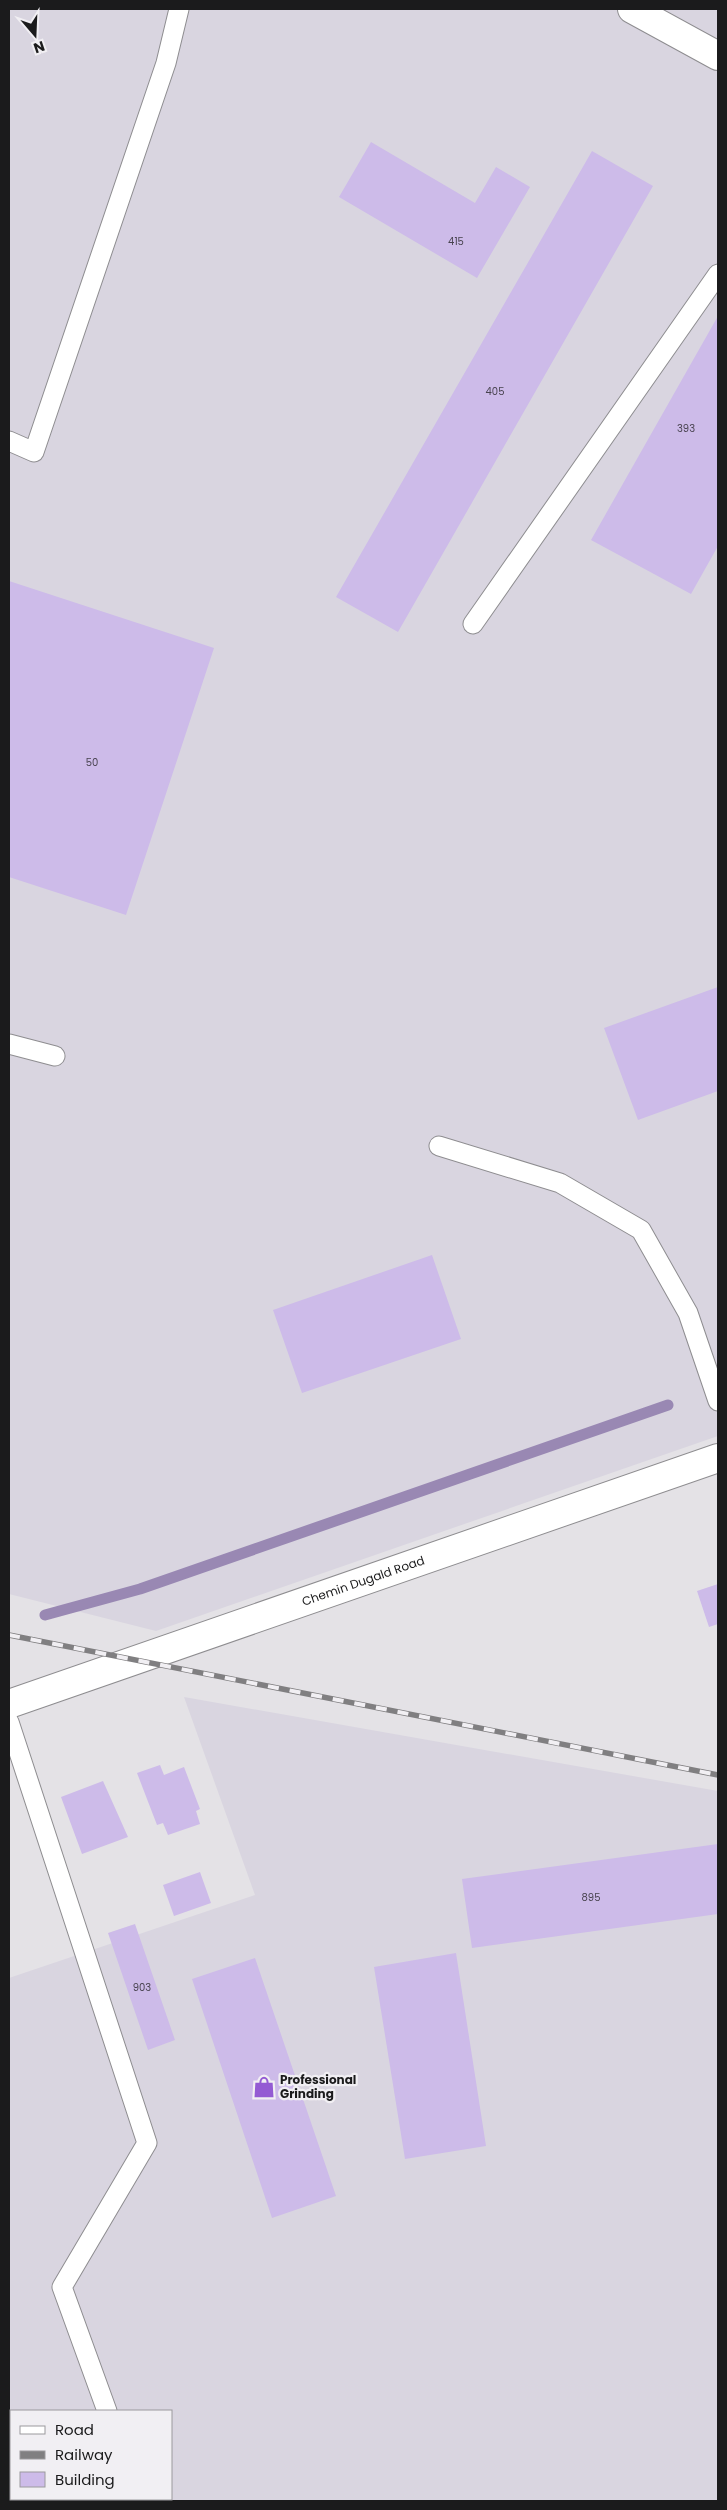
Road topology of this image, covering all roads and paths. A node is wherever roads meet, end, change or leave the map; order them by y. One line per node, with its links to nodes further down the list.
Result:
1 (179, 9): 5 (lane)
2 (632, 9): 3 (street)
3 (718, 56)
4 (718, 274): 6 (lane)
5 (9, 441)
6 (473, 624)
7 (9, 1044): 8 (lane)
8 (55, 1056)
9 (438, 1146): 10 (lane)
10 (718, 1401)
11 (718, 1458): 12 (street, Chemin Dugald Road)
12 (9, 1704)
13 (9, 1722): 14 (lane)
14 (108, 2410)

